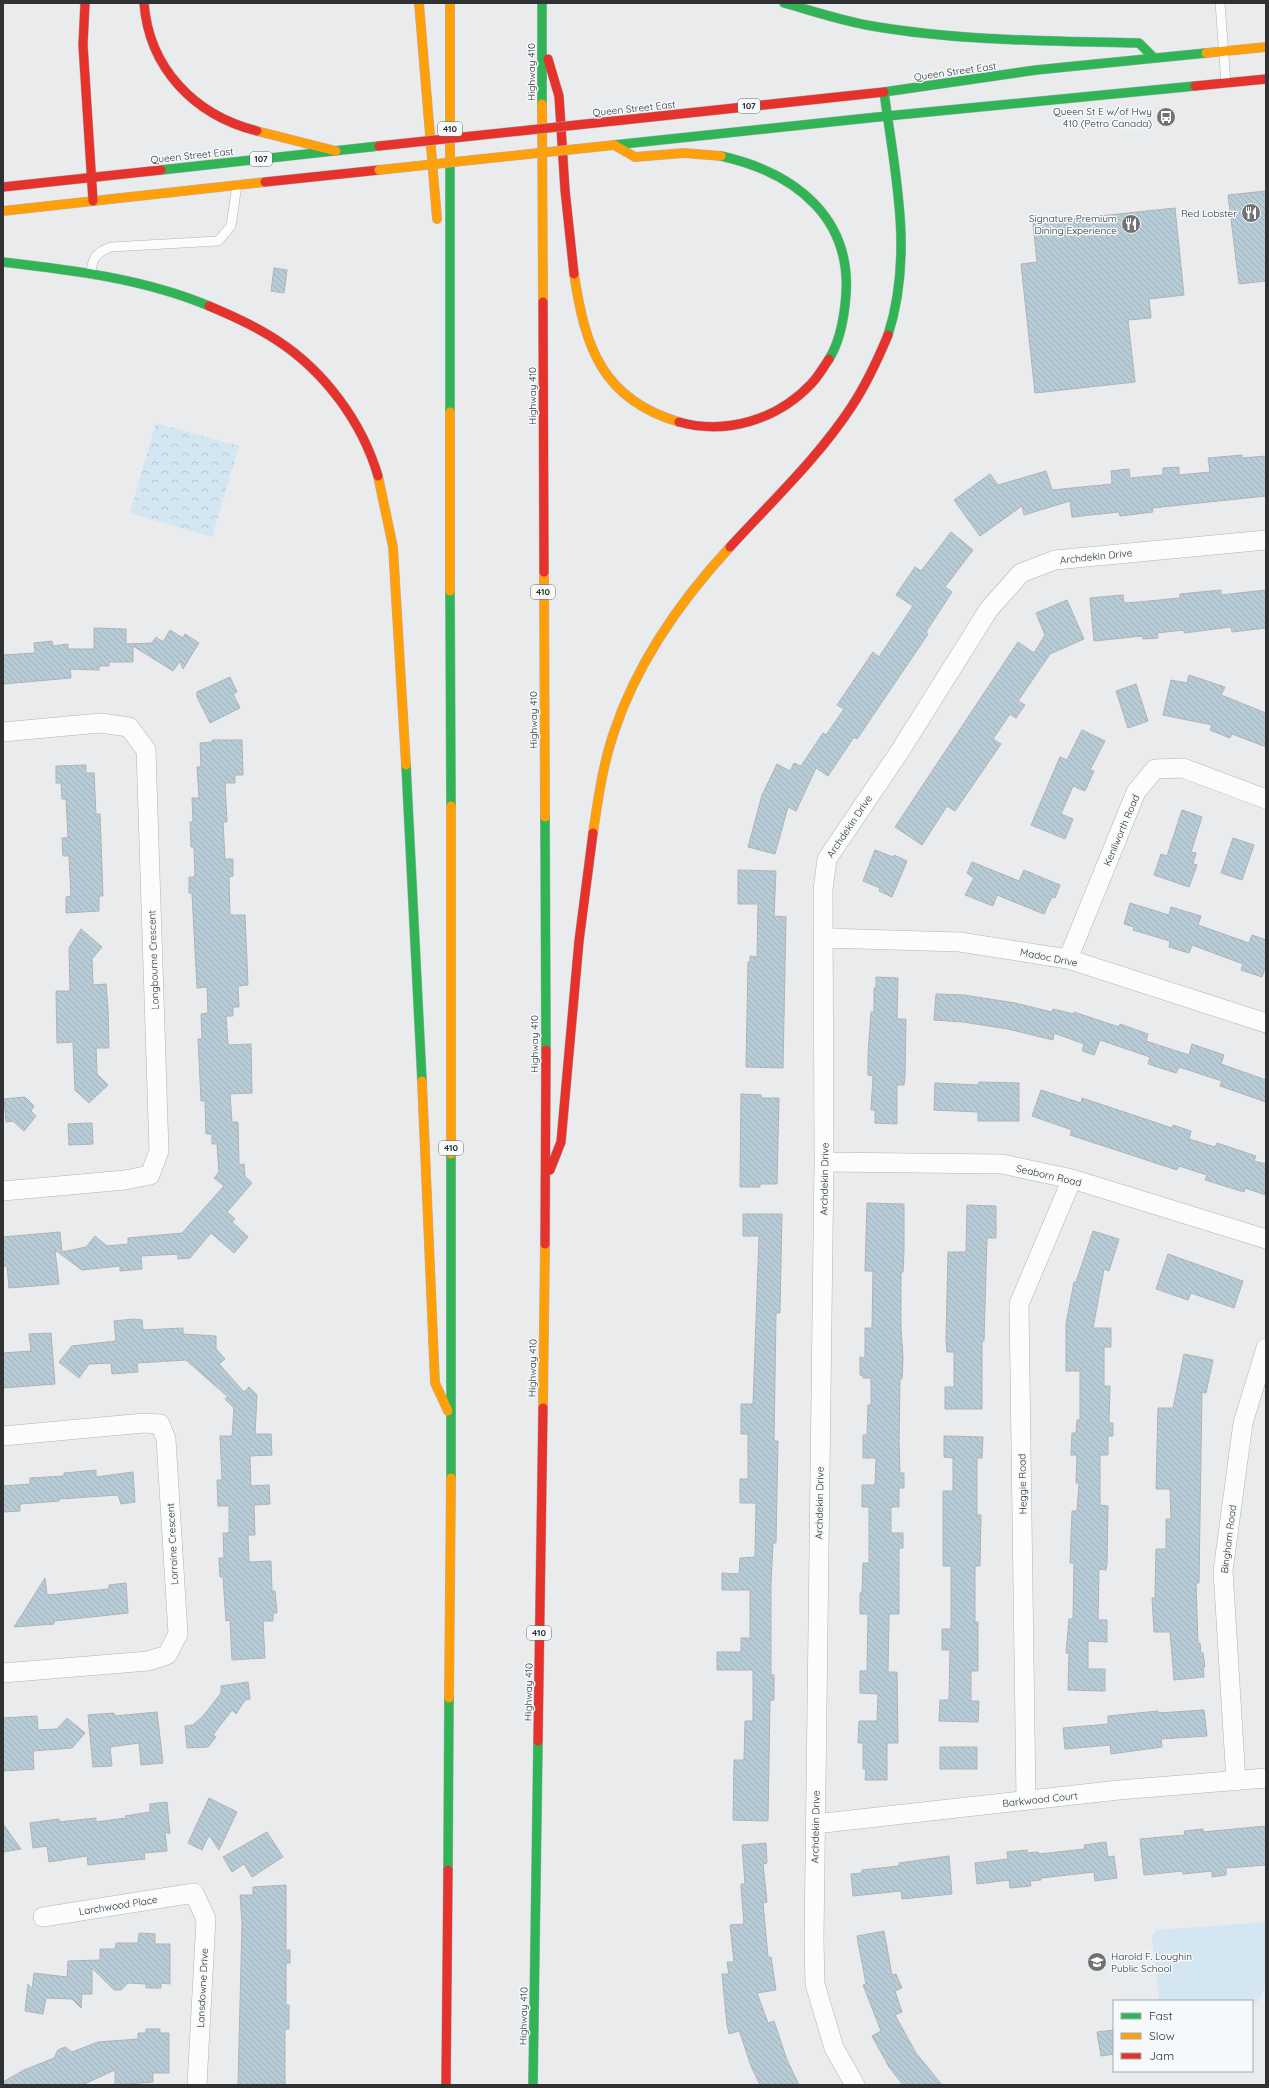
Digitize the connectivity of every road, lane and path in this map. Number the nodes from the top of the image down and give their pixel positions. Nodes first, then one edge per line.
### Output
1 (85, 3) edge
2 (144, 3) edge
3 (419, 3) edge
4 (450, 3) edge
5 (542, 3) edge
6 (784, 3) edge
7 (1220, 3) edge
8 (541, 34) junction
9 (1266, 47) edge
10 (1223, 51) junction
11 (1154, 58) junction
12 (1266, 79) edge
13 (1226, 83) junction
14 (884, 92) junction
15 (887, 116) junction
16 (614, 144) junction
17 (336, 151) junction
18 (91, 177) junction
19 (238, 185) junction
20 (3, 186) edge
21 (93, 201) junction
22 (3, 211) edge
23 (450, 255) junction
24 (3, 262) edge
25 (91, 274) junction
26 (1266, 540) edge
27 (3, 732) edge
28 (1266, 799) edge
29 (824, 938) junction
30 (1068, 958) junction
31 (1266, 1023) edge
32 (824, 1162) junction
33 (1072, 1179) junction
34 (546, 1181) junction
35 (3, 1191) edge
36 (1266, 1239) edge
37 (1266, 1348) edge
38 (451, 1418) junction
39 (3, 1436) edge
40 (3, 1673) edge
41 (1266, 1778) edge
42 (1236, 1781) junction
43 (1026, 1800) junction
44 (815, 1824) junction
45 (194, 1893) joint
46 (43, 1917) dead end
47 (197, 2085) edge
48 (446, 2085) edge
49 (533, 2085) edge
50 (855, 2085) edge

1 - 18 main road
2 - 17 main road
3 - 23 main road
4 - 23 main road, 410
5 - 8 main road, Highway 410 / 410
6 - 11 main road
7 - 10 lane
8 - 16 main road
8 - 34 main road, Highway 410 / 410
9 - 10 main road, Queen Street East
10 - 11 main road, Queen Street East
10 - 13 lane
11 - 14 main road, Queen Street East
12 - 13 main road
13 - 15 main road
14 - 15 main road
14 - 17 main road, Queen Street East / 107, bridge
15 - 16 main road
15 - 34 main road
16 - 19 main road, bridge
17 - 18 main road, Queen Street East / 107
18 - 20 main road, Queen Street East / 107
18 - 21 main road
19 - 21 main road
19 - 25 lane
21 - 22 main road
23 - 38 main road, 410
24 - 25 main road
25 - 38 main road
26 - 29 street, Archdekin Drive
27 - 35 street, Longbourne Crescent
28 - 30 street, Kenilworth Road
29 - 30 street, Madoc Drive
29 - 32 street, Archdekin Drive
30 - 31 street, Madoc Drive
32 - 33 street, Seaborn Road
32 - 44 street, Archdekin Drive
33 - 36 street, Seaborn Road
33 - 43 street, Heggie Road
34 - 49 main road, Highway 410 / 410
37 - 42 street, Bingham Road
38 - 48 main road, 410
39 - 40 street, Lorraine Crescent
41 - 42 street, Barkwood Court
42 - 43 street, Barkwood Court
43 - 44 street, Barkwood Court
44 - 50 street, Archdekin Drive
45 - 46 street, Larchwood Place
45 - 47 street, Lansdowne Drive

